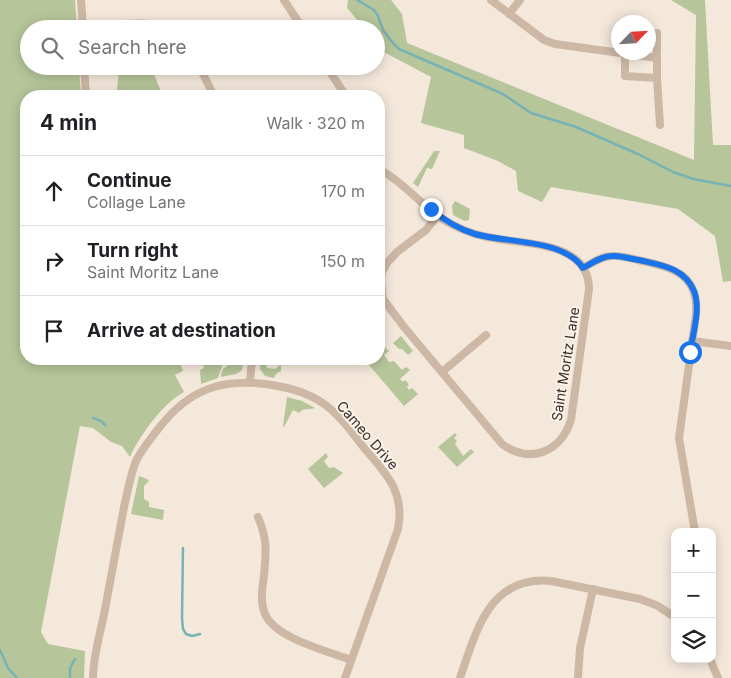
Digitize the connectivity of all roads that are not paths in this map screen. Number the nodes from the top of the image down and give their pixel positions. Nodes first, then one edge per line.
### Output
1 (81, 0) edge
2 (284, 0) edge
3 (491, 0) edge
4 (520, 0) edge
5 (509, 14) junction
6 (82, 20) edge
7 (297, 20) edge
8 (657, 33) dead end
9 (611, 52) edge
10 (657, 58) joint
11 (625, 60) edge
12 (85, 75) edge
13 (204, 75) edge
14 (332, 75) edge
15 (656, 78) junction
16 (86, 90) edge
17 (211, 90) edge
18 (342, 90) edge
19 (660, 125) dead end
20 (385, 172) edge
21 (438, 215) junction
22 (385, 267) edge
23 (583, 268) junction
24 (385, 301) edge
25 (486, 335) dead end
26 (692, 341) junction
27 (731, 346) edge
28 (251, 365) edge
29 (442, 372) junction
30 (250, 382) junction
31 (258, 517) dead end
32 (694, 528) edge
33 (593, 589) junction
34 (671, 615) edge
35 (351, 660) junction
36 (712, 663) edge
37 (93, 678) edge
38 (345, 678) edge
39 (460, 678) edge
40 (578, 678) edge
41 (718, 678) edge

1 - 6 street
2 - 7 street
3 - 5 street
4 - 5 street
5 - 9 street
8 - 10 street
10 - 15 street
11 - 15 street
12 - 16 street
13 - 17 street
14 - 18 street
15 - 19 street
20 - 21 street
21 - 22 street, Saint Moritz Lane
21 - 23 street
23 - 26 street
23 - 29 street, Saint Moritz Lane
24 - 29 street, Saint Moritz Lane
25 - 29 street
26 - 27 street
26 - 32 street
28 - 30 street
30 - 35 street, Cameo Drive
30 - 37 street, Cameo Drive
31 - 35 street
33 - 34 street
33 - 39 street
33 - 40 street
35 - 38 street, Cameo Drive
36 - 41 street

